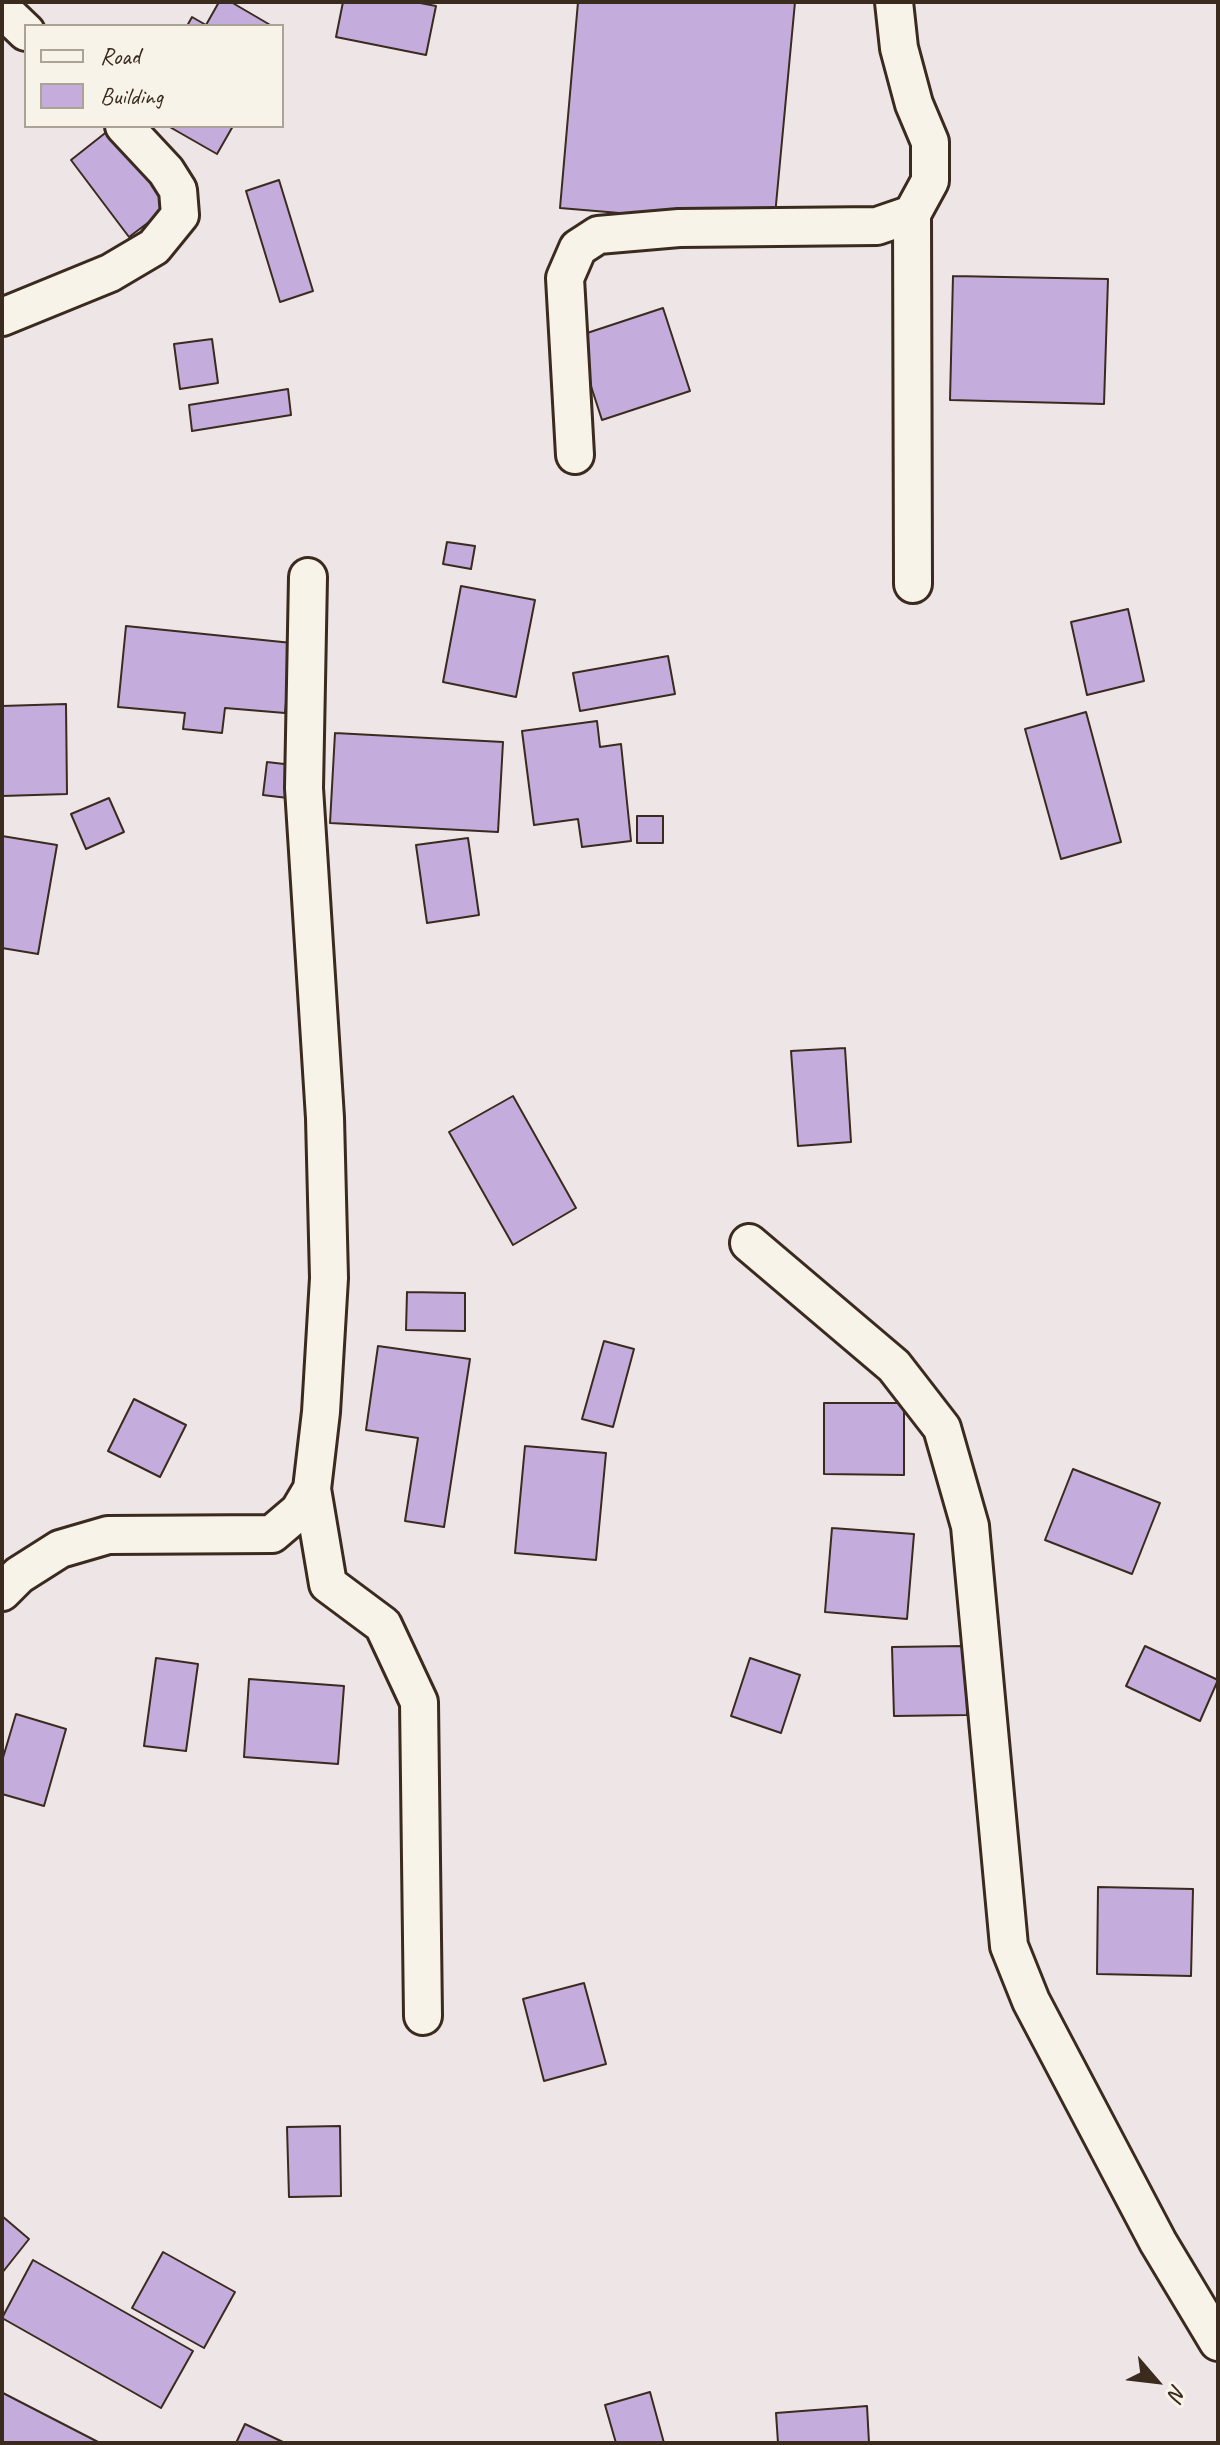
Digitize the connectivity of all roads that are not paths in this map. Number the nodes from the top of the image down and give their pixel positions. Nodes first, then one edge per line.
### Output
1 (894, 2) edge
2 (2, 9) edge
3 (24, 30) edge
4 (126, 128) edge
5 (912, 214) junction
6 (2, 317) edge
7 (575, 455) dead end
8 (308, 577) dead end
9 (913, 584) dead end
10 (749, 1243) dead end
11 (312, 1489) junction
12 (2, 1592) edge
13 (423, 2016) dead end
14 (1218, 2342) edge

1 - 5 street
2 - 3 street
4 - 6 street
5 - 7 street
5 - 9 street
8 - 11 street
10 - 14 street
11 - 12 street
11 - 13 street

